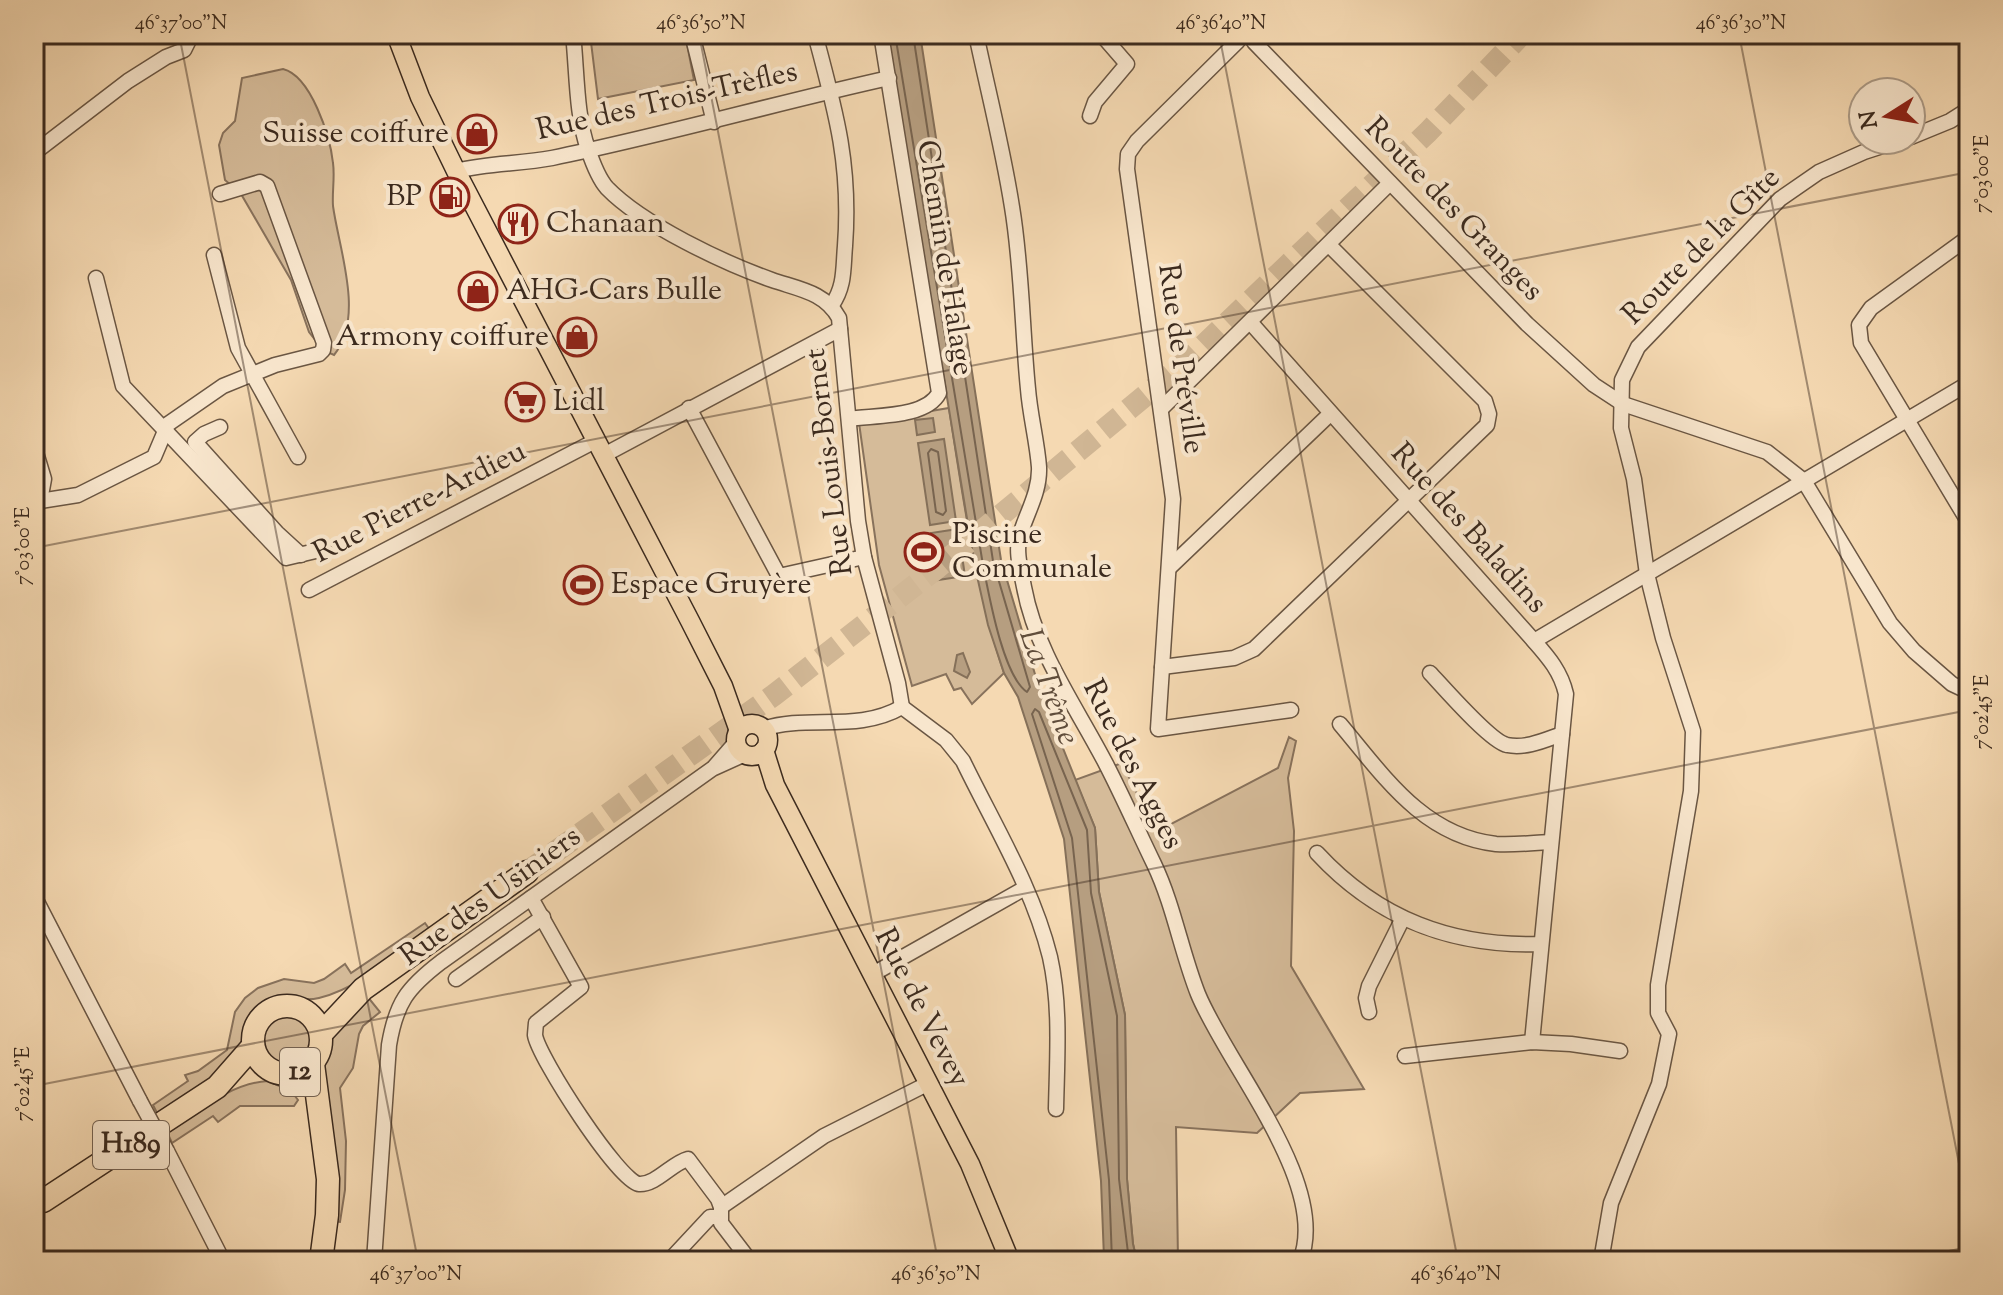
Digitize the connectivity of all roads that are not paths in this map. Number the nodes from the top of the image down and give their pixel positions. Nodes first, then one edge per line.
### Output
1 (192, 34) edge
2 (383, 34) edge
3 (396, 34) edge
4 (573, 34) edge
5 (692, 34) edge
6 (815, 34) edge
7 (881, 34) edge
8 (976, 34) edge
9 (1101, 34) edge
10 (1236, 38) edge
11 (1256, 38) edge
12 (889, 78) junction
13 (830, 91) junction
14 (420, 97) junction
15 (1969, 109) edge
16 (1090, 116) dead end
17 (714, 122) junction
18 (1927, 130) edge
19 (588, 149) junction
20 (34, 153) edge
21 (1860, 156) edge
22 (456, 171) junction
23 (1390, 183) junction
24 (220, 194) dead end
25 (1969, 237) edge
26 (1329, 245) junction
27 (214, 255) dead end
28 (96, 278) dead end
29 (832, 305) junction
30 (1251, 323) junction
31 (840, 329) junction
32 (252, 375) junction
33 (1969, 383) edge
34 (1623, 404) junction
35 (689, 408) junction
36 (1161, 409) junction
37 (1330, 414) junction
38 (849, 419) junction
39 (1906, 421) junction
40 (220, 427) dead end
41 (164, 431) junction
42 (34, 446) edge
43 (601, 448) junction
44 (196, 453) junction
45 (298, 457) dead end
46 (1804, 481) junction
47 (1962, 498) edge
48 (1409, 502) junction
49 (37, 504) edge
50 (1969, 523) edge
51 (324, 549) dead end
52 (864, 557) junction
53 (1169, 568) junction
54 (1647, 574) junction
55 (309, 590) dead end
56 (1534, 641) junction
57 (1162, 667) junction
58 (1430, 673) dead end
59 (1969, 692) edge
60 (902, 707) junction
61 (1291, 710) dead end
62 (1340, 724) dead end
63 (1562, 734) junction
64 (750, 741) junction
65 (1551, 842) junction
66 (1317, 853) dead end
67 (527, 872) tunnel mouth
68 (1025, 888) junction
69 (34, 896) edge
70 (531, 898) junction
71 (543, 917) junction
72 (1403, 918) junction
73 (1541, 944) junction
74 (873, 974) junction
75 (456, 979) dead end
76 (363, 989) junction
77 (307, 1012) junction
78 (1369, 1012) dead end
79 (321, 1034) junction
80 (1532, 1042) junction
81 (253, 1046) junction
82 (1620, 1051) dead end
83 (1405, 1056) dead end
84 (313, 1064) junction
85 (277, 1072) junction
86 (929, 1083) junction
87 (217, 1087) junction
88 (1056, 1109) dead end
89 (43, 1201) dead end
90 (720, 1212) junction
91 (223, 1261) edge
92 (311, 1261) edge
93 (321, 1261) edge
94 (374, 1261) edge
95 (669, 1261) edge
96 (750, 1261) edge
97 (1010, 1261) edge
98 (1300, 1261) edge
99 (1601, 1261) edge

1 - 20 street
2 - 14 main road, Rue de Vevey
3 - 14 main road, Rue de Vevey
4 - 19 street
5 - 17 street
6 - 13 street
7 - 12 street, Chemin de Halage
8 - 98 street, Rue des Agges
9 - 16 street
10 - 11 street
10 - 36 street, Rue de Préville
11 - 23 street, Route des Granges
12 - 13 street, Rue des Trois-Trèfles
12 - 38 street, Chemin de Halage
13 - 17 street, Rue des Trois-Trèfles
13 - 29 street
14 - 22 main road, Rue de Vevey
15 - 18 street
17 - 19 street, Rue des Trois-Trèfles
19 - 22 street, Rue des Trois-Trèfles
19 - 29 street
21 - 34 street, Route de la Gîte
22 - 43 main road, Rue de Vevey
23 - 26 street
23 - 34 street, Route des Granges
24 - 32 street
25 - 39 street
26 - 30 street
26 - 48 street
27 - 32 street
28 - 41 street
29 - 31 street, Rue Louis-Bornet
30 - 36 street
30 - 37 street, Rue des Baladins
31 - 35 street, Rue Pierre-Ardieu
31 - 38 street, Rue Louis-Bornet
32 - 41 street
32 - 45 street
33 - 39 street, Rue des Baladins
34 - 46 street, Route des Granges
34 - 54 street, Route de la Gîte
35 - 43 street, Rue Pierre-Ardieu
35 - 52 street
36 - 53 street, Rue de Préville
37 - 48 street, Rue des Baladins
37 - 53 street
38 - 52 street, Rue Louis-Bornet
39 - 46 street, Rue des Baladins
39 - 47 street
40 - 44 street
41 - 44 street
41 - 49 street
42 - 49 street
43 - 55 street, Rue Pierre-Ardieu
43 - 64 main road, Rue de Vevey
44 - 51 street
46 - 54 street, Rue des Baladins
46 - 59 street
47 - 50 street
48 - 56 street, Rue des Baladins
48 - 57 street
52 - 60 street, Rue Louis-Bornet
53 - 57 street, Rue de Préville
54 - 56 street, Rue des Baladins
54 - 99 street, Route de la Gîte
56 - 63 street
57 - 61 street, Rue de Préville
58 - 63 street
60 - 64 street
60 - 68 street
62 - 65 street
63 - 65 street
64 - 70 street, Rue des Usiniers
64 - 74 main road, Rue de Vevey
65 - 73 street
66 - 72 street
67 - 76 highway
68 - 74 street
68 - 88 street
69 - 91 street, bridge
70 - 71 street
70 - 94 street, Rue des Usiniers
71 - 75 street
71 - 90 street
72 - 73 street
72 - 78 street
73 - 80 street
74 - 86 main road, Rue de Vevey
76 - 77 highway
76 - 79 highway
77 - 79 highway, 12
77 - 81 highway, 12
79 - 84 highway, 12
80 - 82 street
80 - 83 street
81 - 85 highway, 12
81 - 87 highway, H189
84 - 85 highway, 12
84 - 93 highway, 12
85 - 87 highway, H189
85 - 92 highway, 12
86 - 90 street
86 - 97 main road, Rue de Vevey
87 - 89 highway, H189
90 - 95 street
90 - 96 street

